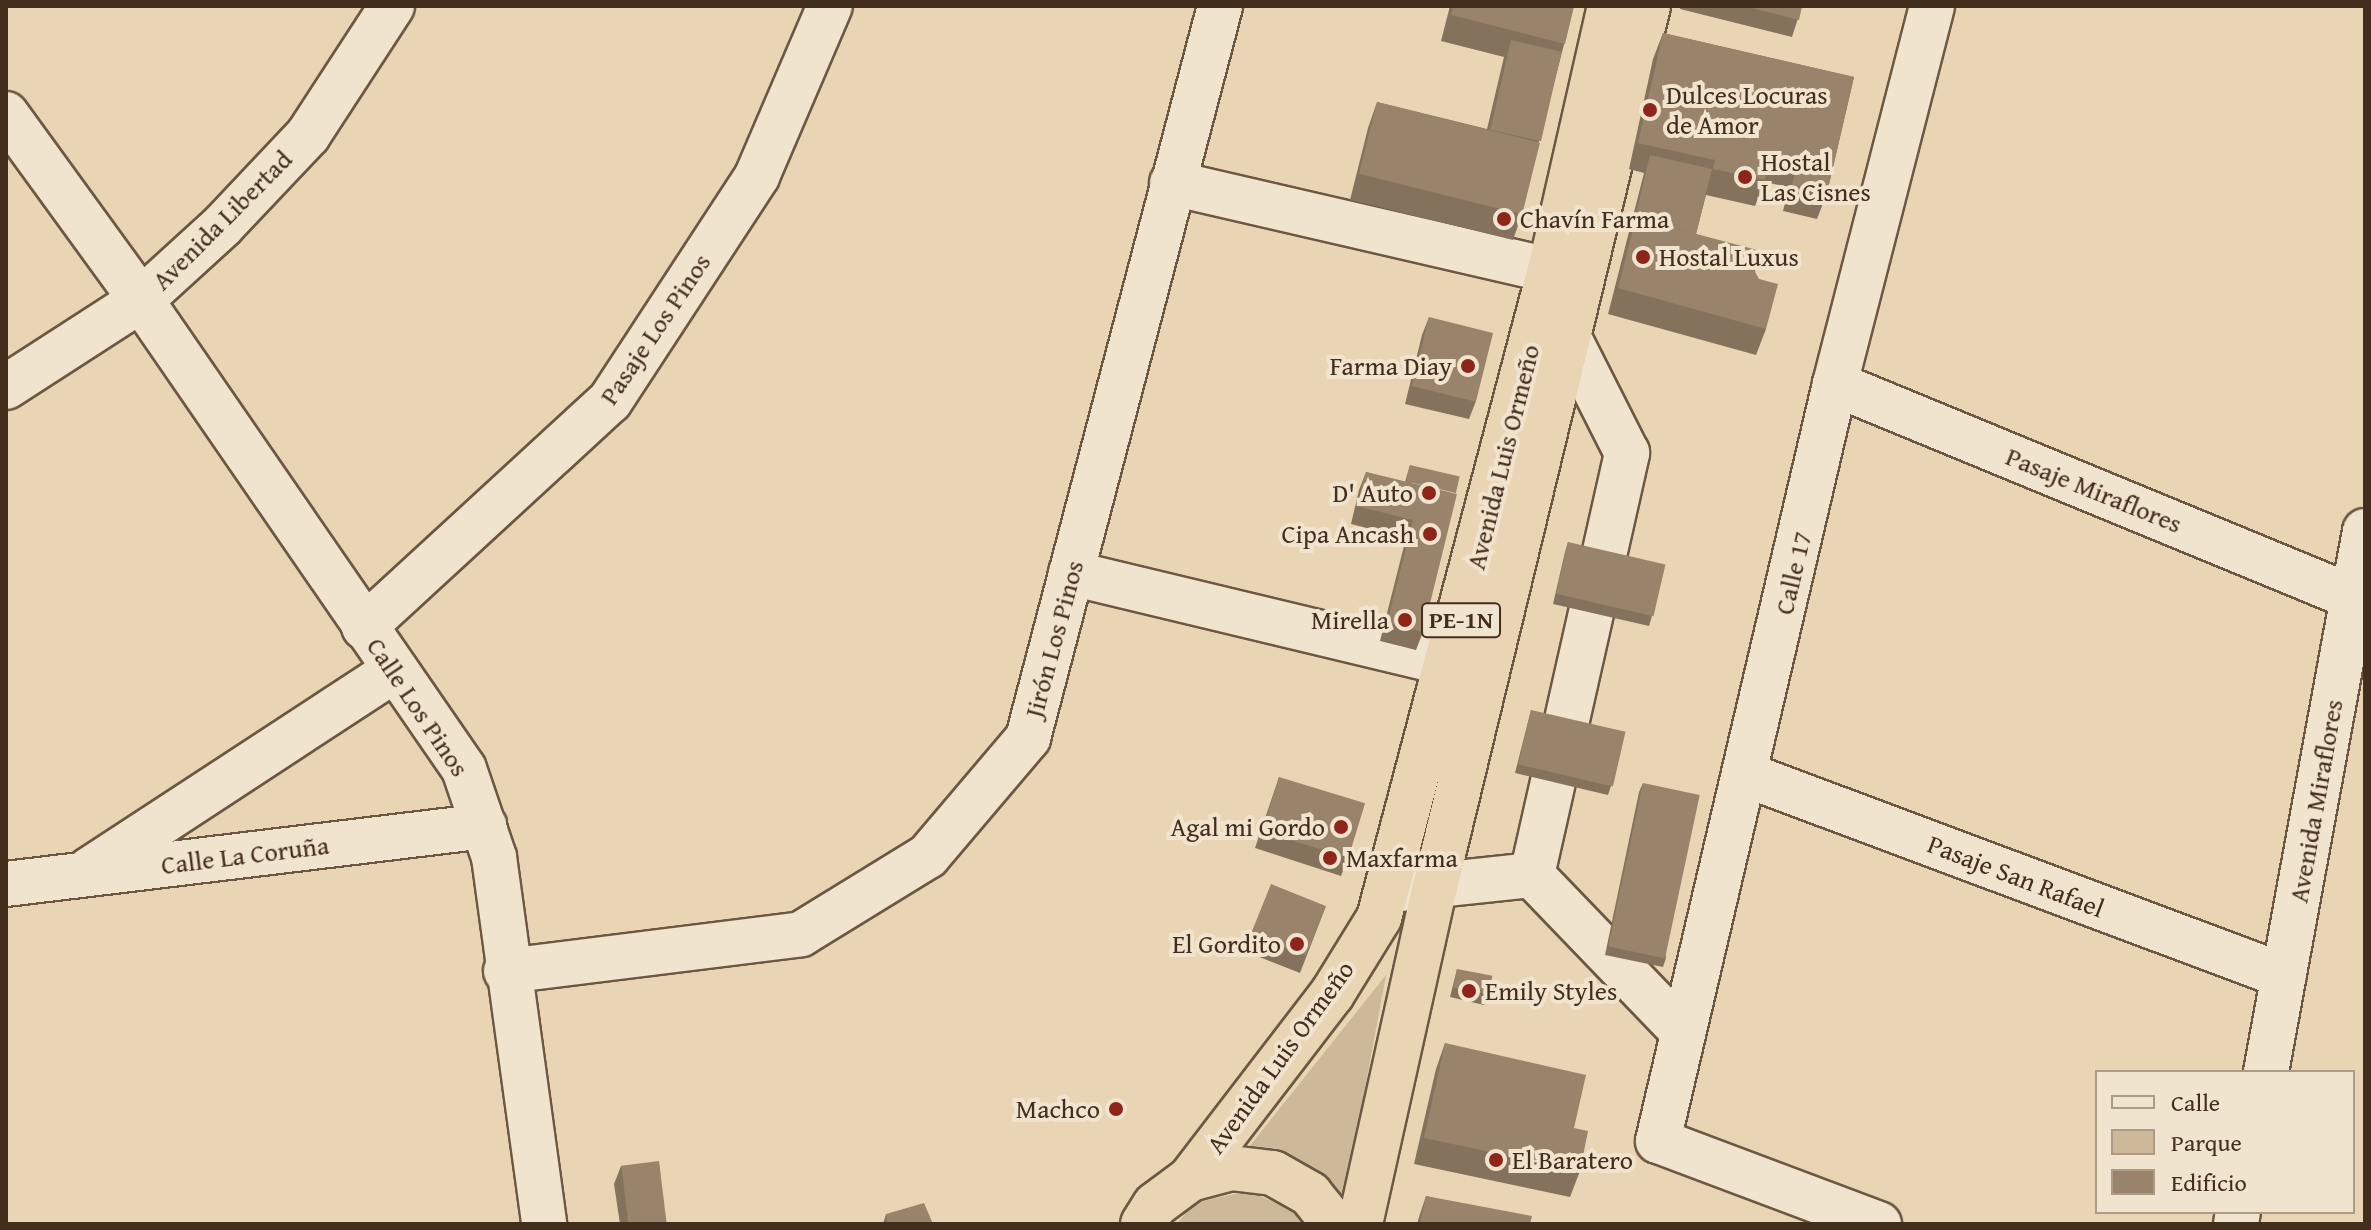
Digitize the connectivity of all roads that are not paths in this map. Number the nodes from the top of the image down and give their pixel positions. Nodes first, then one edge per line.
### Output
1 (392, 6) edge
2 (830, 6) edge
3 (1220, 6) edge
4 (1610, 6) edge
5 (1648, 6) edge
6 (1932, 6) edge
7 (6, 114) edge
8 (1172, 183) junction
9 (1550, 270) junction
10 (141, 300) junction
11 (1552, 332) junction
12 (1835, 384) junction
13 (6, 387) edge
14 (2365, 531) edge
15 (1071, 573) junction
16 (2352, 597) junction
17 (364, 627) junction
18 (1450, 664) junction
19 (395, 670) junction
20 (1747, 775) junction
21 (484, 826) junction
22 (80, 875) junction
23 (1532, 875) junction
24 (6, 884) edge
25 (1435, 887) junction
26 (1387, 889) junction
27 (506, 971) junction
28 (2284, 976) junction
29 (1683, 1032) junction
30 (2266, 1070) edge
31 (1190, 1179) junction
32 (1138, 1218) edge
33 (544, 1224) edge
34 (1334, 1224) edge
35 (1360, 1224) edge
36 (1879, 1224) edge

1 - 10 street, Avenida Libertad
2 - 17 street, Pasaje Los Pinos
3 - 8 street, Jirón Los Pinos
4 - 9 highway, Avenida Luis Ormeño / PE-1N
5 - 11 highway, Avenida Luis Ormeño / PE-1N
6 - 12 street, Calle 17
7 - 10 street, Calle Los Pinos
8 - 9 street
8 - 15 street, Jirón Los Pinos
9 - 11 highway, Avenida Luis Ormeño / PE-1N
10 - 13 street, Avenida Libertad
10 - 17 street, Calle Los Pinos
11 - 18 highway, Avenida Luis Ormeño / PE-1N
11 - 23 street
11 - 25 highway, Avenida Luis Ormeño / PE-1N
12 - 16 street, Pasaje Miraflores
12 - 20 street, Calle 17
14 - 16 street, Avenida Miraflores
15 - 18 street
15 - 27 street, Jirón Los Pinos
16 - 28 street, Avenida Miraflores
17 - 19 street, Calle Los Pinos
18 - 26 highway, Avenida Luis Ormeño / PE-1N
19 - 21 street, Calle Los Pinos
19 - 22 street
20 - 28 street, Pasaje San Rafael
20 - 29 street, Calle 17
21 - 22 street, Calle La Coruña
21 - 27 street, Calle Los Pinos
22 - 24 street, Calle La Coruña
23 - 25 street
23 - 29 street
25 - 26 street
25 - 35 highway, Avenida Luis Ormeño / PE-1N
26 - 31 highway, Avenida Luis Ormeño / PE-1N
27 - 33 street, Calle Los Pinos
28 - 30 street, Avenida Miraflores
29 - 36 street, Calle 17
31 - 32 highway, PE-1N
31 - 34 highway, PE-1N

